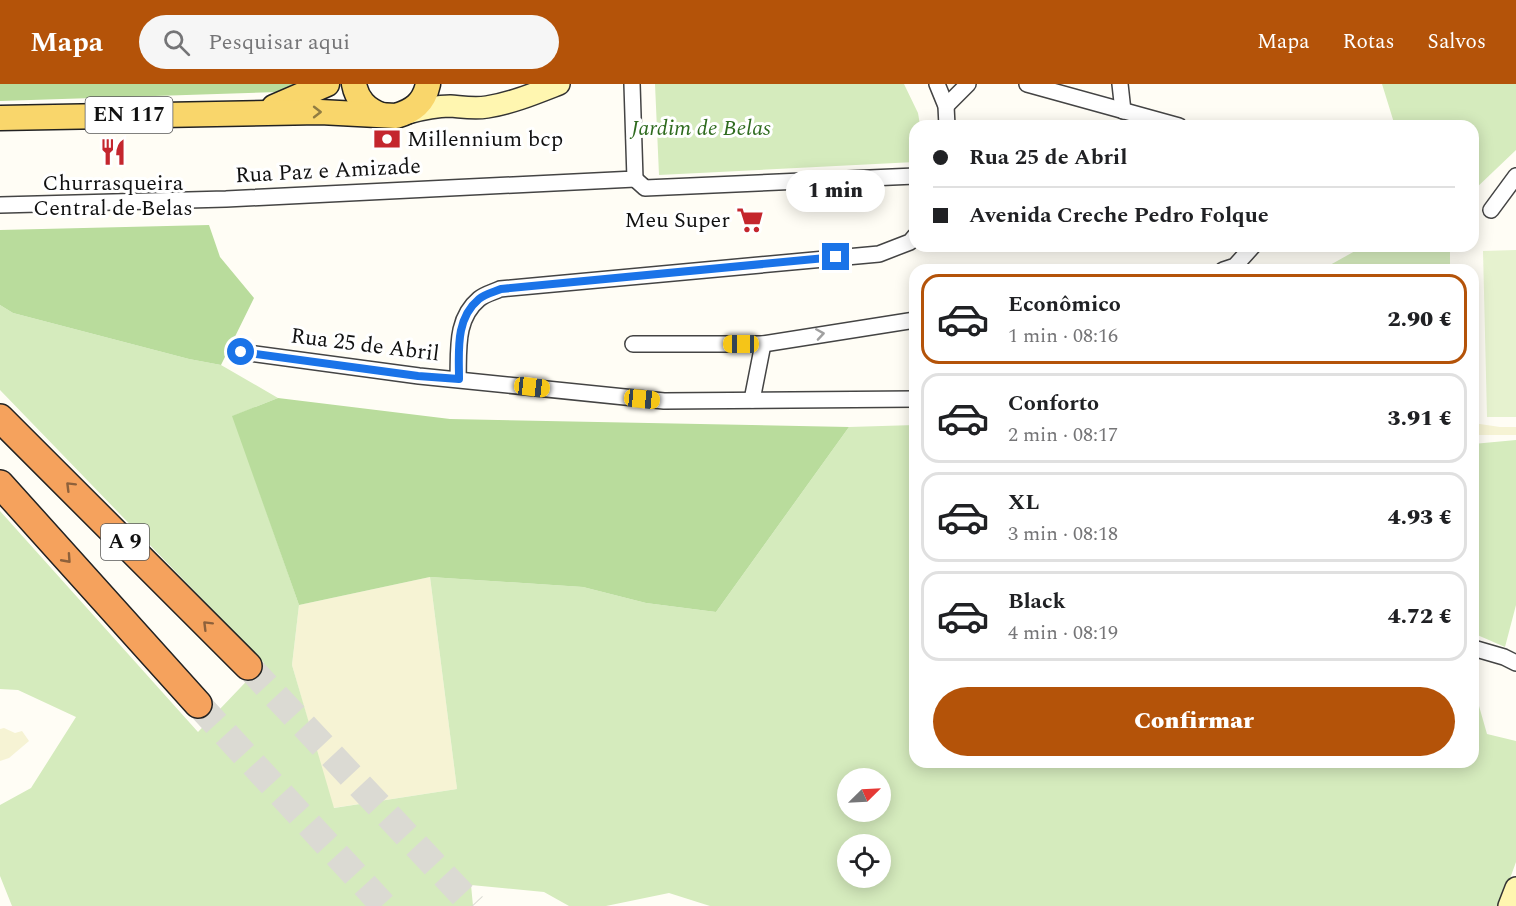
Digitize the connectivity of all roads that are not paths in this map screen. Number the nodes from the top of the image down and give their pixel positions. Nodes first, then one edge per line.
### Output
1 (327, 84) edge
2 (354, 84) edge
3 (428, 84) edge
4 (433, 84) edge
5 (559, 84) edge
6 (632, 84) edge
7 (937, 84) edge
8 (968, 84) edge
9 (1027, 84) edge
10 (1120, 84) edge
11 (452, 106) junction
12 (946, 106) junction
13 (1123, 111) junction
14 (258, 113) junction
15 (408, 113) junction
16 (383, 116) junction
17 (0, 118) edge
18 (947, 120) edge
19 (1157, 120) edge
20 (909, 176) edge
21 (1516, 176) edge
22 (635, 179) junction
23 (0, 205) edge
24 (1491, 210) dead end
25 (909, 242) edge
26 (1248, 252) edge
27 (1237, 264) edge
28 (909, 321) edge
29 (633, 344) dead end
30 (763, 344) junction
31 (241, 352) dead end
32 (459, 379) junction
33 (909, 399) edge
34 (752, 400) junction
35 (0, 418) edge
36 (0, 484) edge
37 (1479, 650) edge
38 (1516, 663) edge
39 (248, 666) tunnel mouth
40 (198, 704) tunnel mouth
41 (1516, 888) edge
42 (1509, 906) edge

1 - 14 main road
2 - 16 main road
3 - 15 main road
4 - 11 main road
5 - 11 main road
6 - 22 street
7 - 12 street
8 - 12 street
9 - 13 street
10 - 13 street
11 - 15 main road
12 - 18 street
13 - 19 street
14 -> 16 main road
14 - 17 main road, EN 117
15 - 16 main road
20 - 22 street
21 - 24 street
22 - 23 street, Rua Paz e Amizade
25 - 32 street
26 - 27 street
30 -> 28 street
29 - 30 street
30 - 34 street
31 - 32 street, Rua 25 de Abril
32 - 34 street, Rua 25 de Abril
33 - 34 street, Rua 25 de Abril
39 -> 35 highway, A 9
36 -> 40 highway, A 9
37 - 38 street
41 - 42 main road

